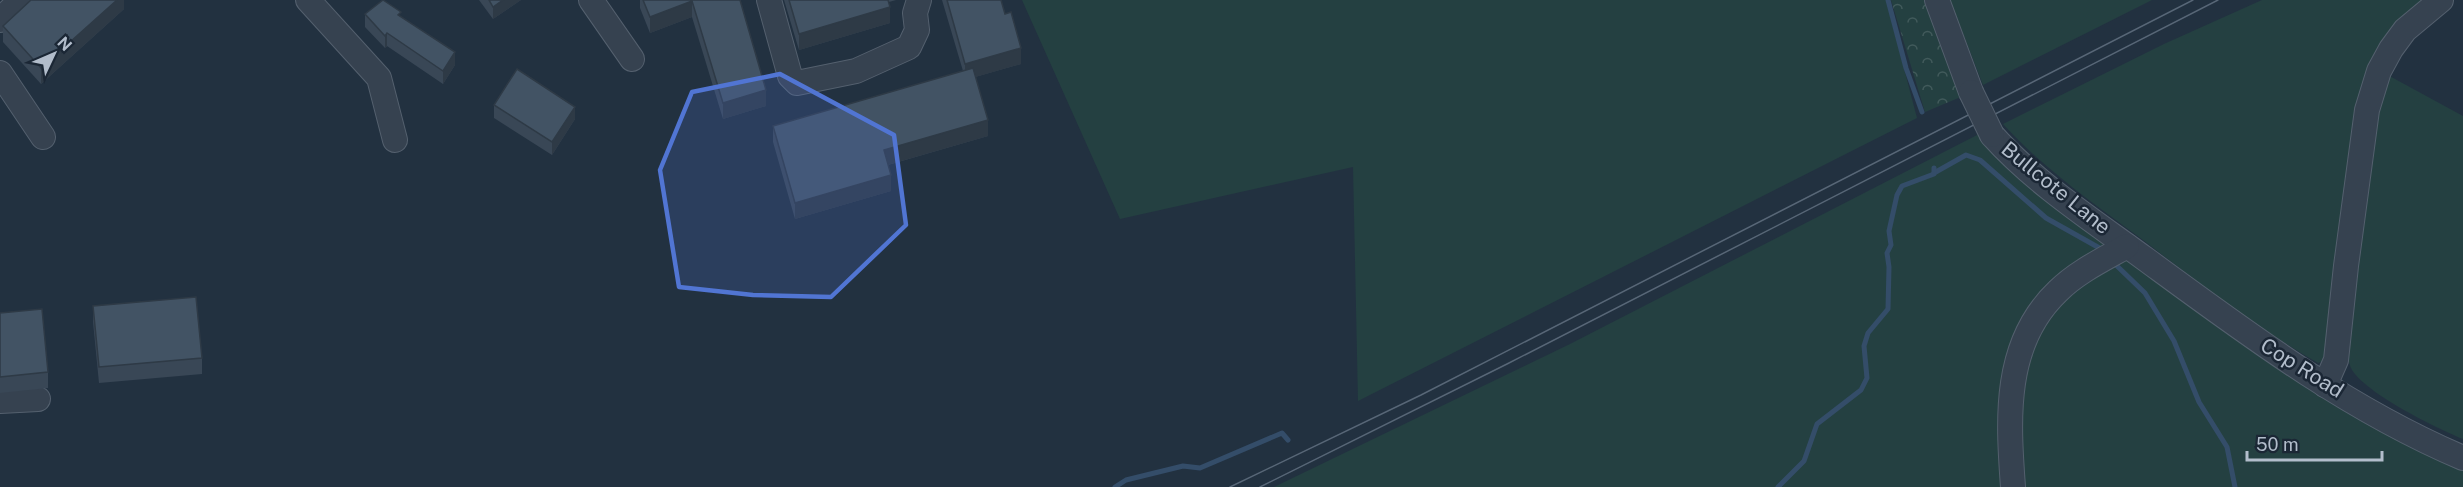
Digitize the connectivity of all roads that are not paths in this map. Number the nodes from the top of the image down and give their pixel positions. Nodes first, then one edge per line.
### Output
1 (21, 0) edge
2 (308, 0) edge
3 (591, 0) edge
4 (769, 0) edge
5 (919, 0) edge
6 (1937, 0) edge
7 (2441, 0) edge
8 (0, 20) edge
9 (632, 59) dead end
10 (0, 73) edge
11 (43, 137) dead end
12 (395, 140) dead end
13 (2127, 246) junction
14 (2150, 263) joint
15 (2325, 385) junction
16 (38, 399) dead end
17 (0, 401) edge
18 (2463, 458) edge
19 (2013, 487) edge

1 - 8 street
2 - 12 street
3 - 9 street
4 - 5 street
6 - 13 street, Bullcote Lane, bridge
7 - 15 street
10 - 11 street
13 - 14 street, Bullcote Lane
13 - 19 street
14 - 15 street, Cop Road
15 - 18 street, Cop Road
16 - 17 street

